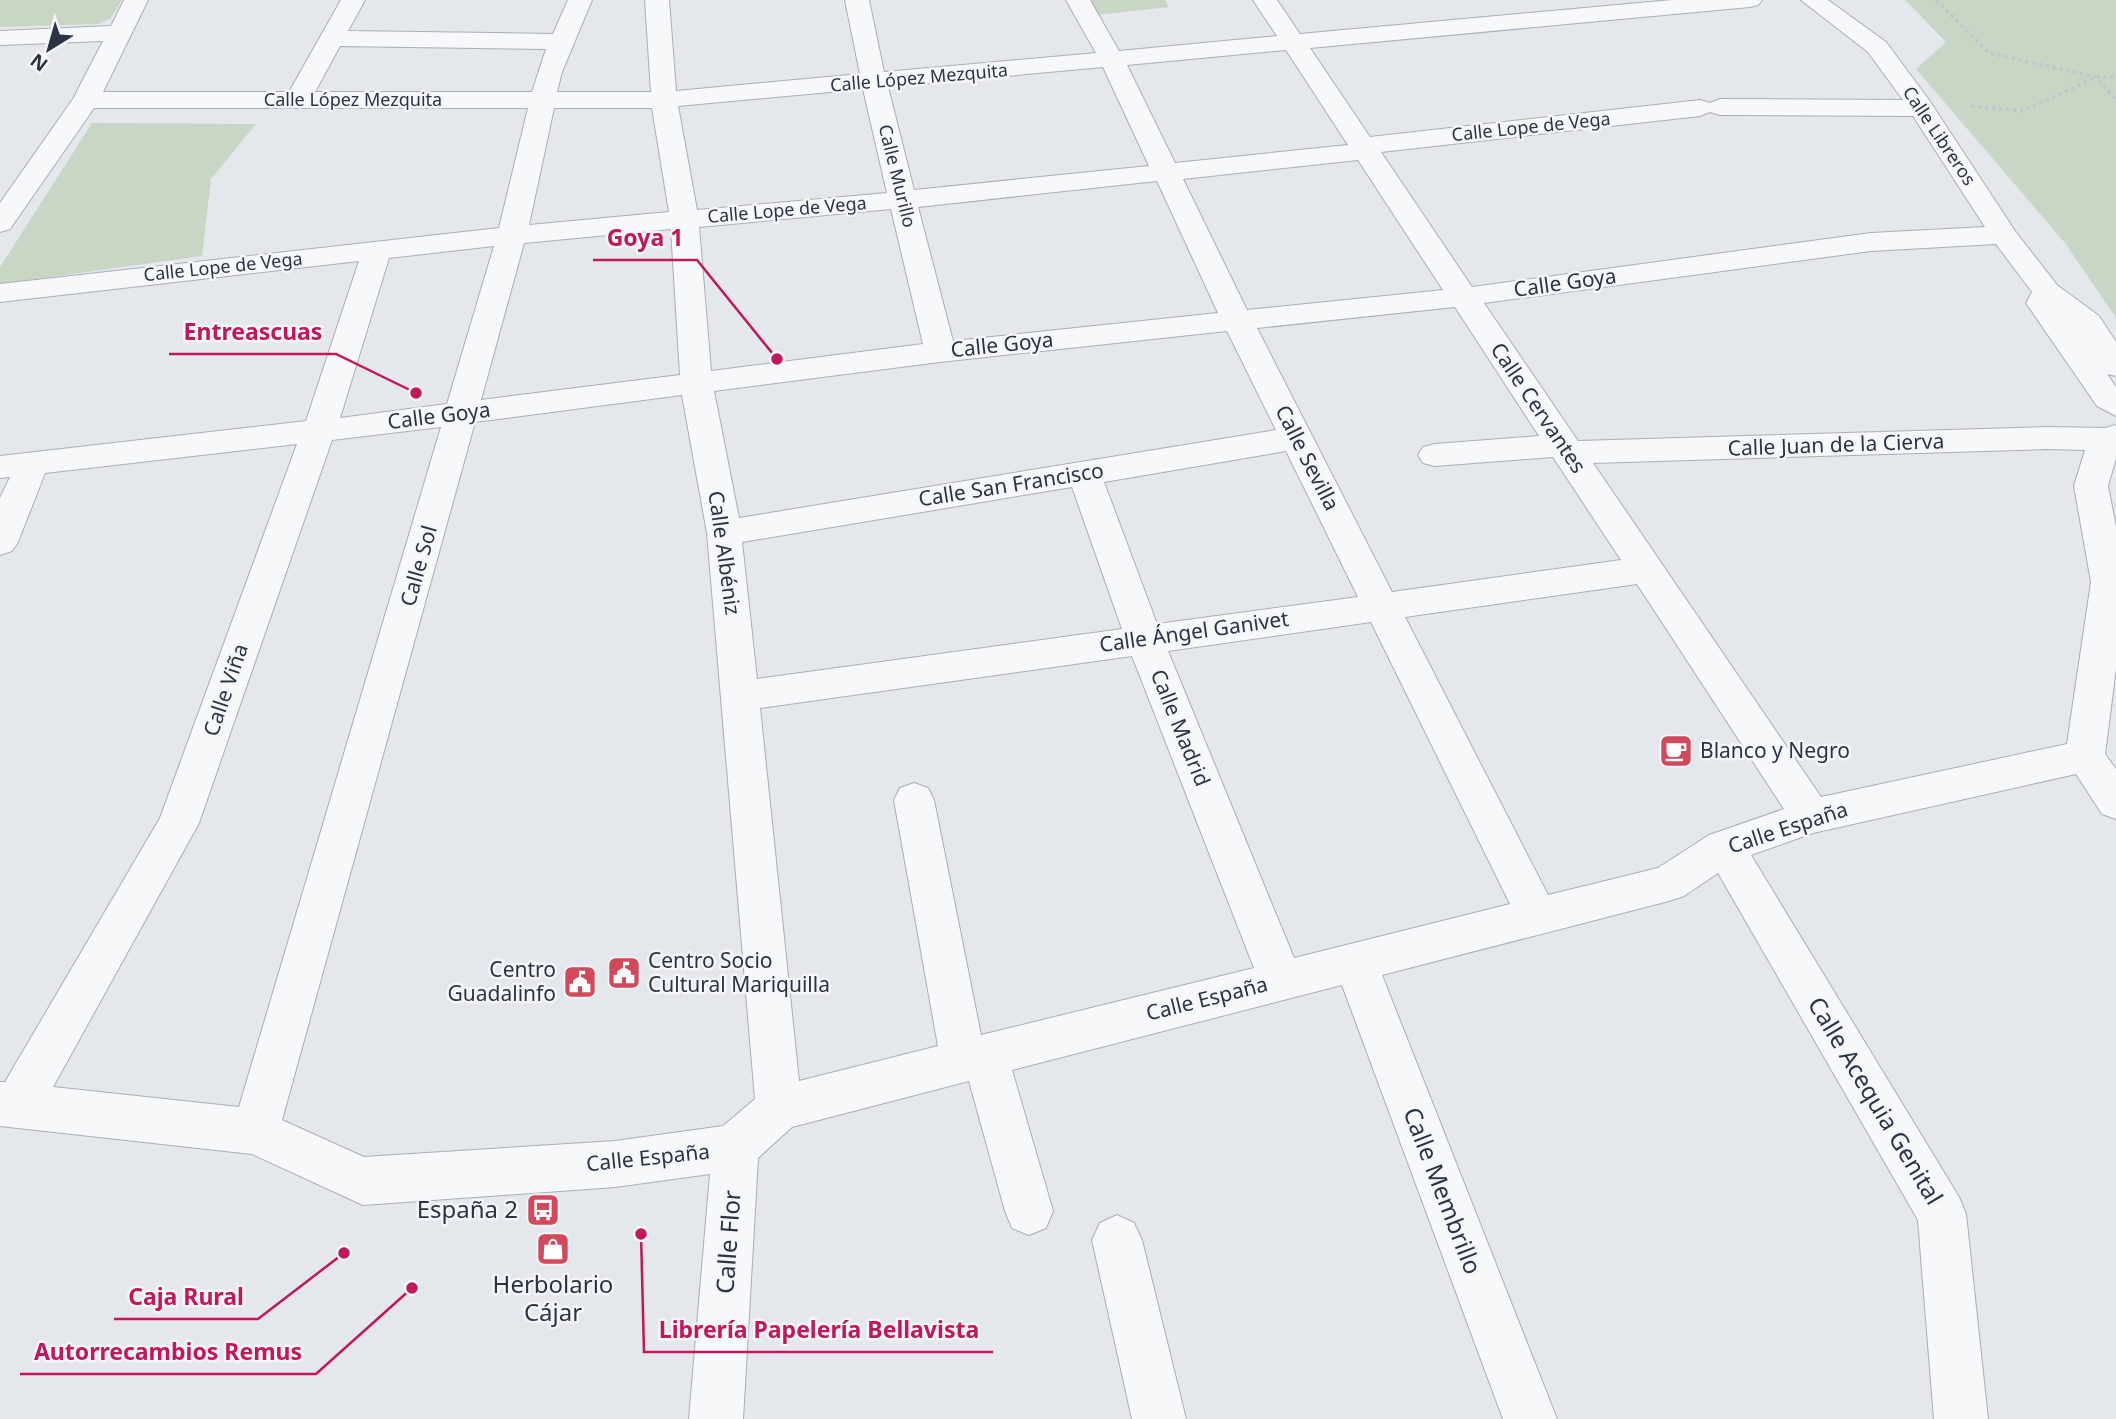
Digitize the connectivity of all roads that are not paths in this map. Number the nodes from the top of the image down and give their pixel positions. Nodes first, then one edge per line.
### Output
1 (136, 0) edge
2 (353, 0) edge
3 (580, 0) edge
4 (657, 0) edge
5 (857, 0) edge
6 (1078, 0) edge
7 (1265, 0) edge
8 (1750, 0) edge
9 (1813, 0) edge
10 (118, 33) junction
11 (0, 38) edge
12 (332, 38) junction
13 (562, 42) junction
14 (1293, 43) junction
15 (1114, 61) junction
16 (874, 83) junction
17 (298, 99) junction
18 (86, 100) junction
19 (664, 100) junction
20 (542, 101) junction
21 (1919, 104) junction
22 (1364, 148) junction
23 (0, 172) edge
24 (34, 172) junction
25 (1169, 173) junction
26 (902, 200) junction
27 (684, 218) junction
28 (0, 223) edge
29 (512, 235) junction
30 (2004, 235) junction
31 (377, 250) junction
32 (2046, 291) junction
33 (0, 293) edge
34 (1464, 297) junction
35 (1237, 320) junction
36 (2088, 323) junction
37 (2116, 338) edge
38 (940, 352) junction
39 (2116, 366) edge
40 (696, 383) junction
41 (462, 413) junction
42 (2112, 427) edge
43 (318, 430) junction
44 (1297, 438) junction
45 (1565, 449) junction
46 (1435, 455) dead end
47 (34, 463) junction
48 (0, 467) edge
49 (1084, 473) junction
50 (724, 533) junction
51 (0, 542) edge
52 (1646, 570) junction
53 (1381, 606) junction
54 (1144, 638) junction
55 (742, 696) junction
56 (2085, 756) junction
57 (914, 800) dead end
58 (2116, 802) edge
59 (1811, 816) junction
60 (1724, 846) junction
61 (1537, 916) junction
62 (1355, 962) junction
63 (1281, 981) junction
64 (974, 1058) junction
65 (9, 1104) edge
66 (779, 1108) junction
67 (255, 1132) junction
68 (734, 1148) junction
69 (1029, 1211) dead end
70 (1118, 1240) dead end
71 (716, 1419) edge
72 (1160, 1419) edge
73 (1530, 1419) edge
74 (1961, 1419) edge

1 - 10 street
2 - 12 street
3 - 13 street, Calle Sol
4 - 19 street, Calle Albéniz
5 - 16 street, Calle Murillo
6 - 15 street, Calle Sevilla
7 - 14 street, Calle Cervantes
8 - 14 street, Calle López Mezquita
9 - 21 street, Calle Libreros
10 - 11 street
10 - 18 street
12 - 13 street
12 - 17 street
13 - 20 street, Calle Sol
14 - 15 street, Calle López Mezquita
14 - 22 street, Calle Cervantes
15 - 16 street, Calle López Mezquita
15 - 25 street, Calle Sevilla
16 - 19 street, Calle López Mezquita
16 - 26 street, Calle Murillo
17 - 18 street, Calle López Mezquita
17 - 20 street, Calle López Mezquita
18 - 24 street
19 - 20 street, Calle López Mezquita
19 - 27 street, Calle Albéniz
20 - 29 street, Calle Sol
21 - 22 street, Calle Lope de Vega
21 - 30 street, Calle Libreros
22 - 25 street, Calle Lope de Vega
22 - 34 street, Calle Cervantes
23 - 24 street
24 - 28 street
25 - 26 street, Calle Lope de Vega
25 - 35 street, Calle Sevilla
26 - 27 street, Calle Lope de Vega
26 - 38 street, Calle Murillo
27 - 29 street, Calle Lope de Vega
27 - 40 street, Calle Albéniz
29 - 31 street, Calle Lope de Vega
29 - 41 street, Calle Sol
30 - 32 street, Calle Libreros
30 - 34 street, Calle Goya
31 - 33 street, Calle Lope de Vega
31 - 43 street, Calle Viña
32 - 36 street, Calle Libreros
32 - 42 street, Calle Libreros
34 - 35 street, Calle Goya
34 - 45 street, Calle Cervantes
35 - 38 street, Calle Goya
35 - 44 street, Calle Sevilla
36 - 37 street
36 - 39 street, Calle Libreros
38 - 40 street, Calle Goya
40 - 41 street, Calle Goya
40 - 50 street, Calle Albéniz
41 - 43 street, Calle Goya
41 - 67 street, Calle Sol
42 - 45 street, Calle Juan de la Cierva
42 - 56 street
43 - 47 street, Calle Goya
43 - 65 street, Calle Viña
44 - 49 street, Calle San Francisco
44 - 53 street, Calle Sevilla
45 - 46 street, Calle Juan de la Cierva
45 - 52 street, Calle Cervantes
47 - 48 street, Calle Goya
47 - 51 street
49 - 50 street, Calle San Francisco
49 - 54 street, Calle Madrid
50 - 55 street, Calle Albéniz
52 - 53 street, Calle Ángel Ganivet
52 - 59 street, Calle Cervantes
53 - 54 street, Calle Ángel Ganivet
53 - 61 street, Calle Sevilla
54 - 55 street, Calle Ángel Ganivet
54 - 63 street, Calle Madrid
55 - 66 street, Calle Albéniz
56 - 58 street
56 - 59 street, Calle España
57 - 64 street
59 - 60 street, Calle España
60 - 61 street, Calle España
60 - 74 street, Calle Acequia Genital
61 - 62 street, Calle España
62 - 63 street, Calle España
62 - 73 street, Calle Membrillo
63 - 64 street, Calle España
64 - 66 street, Calle España
64 - 69 street
65 - 67 street, Calle España
66 - 68 street, Calle España
67 - 68 street, Calle España
68 - 71 street, Calle Flor
70 - 72 street

